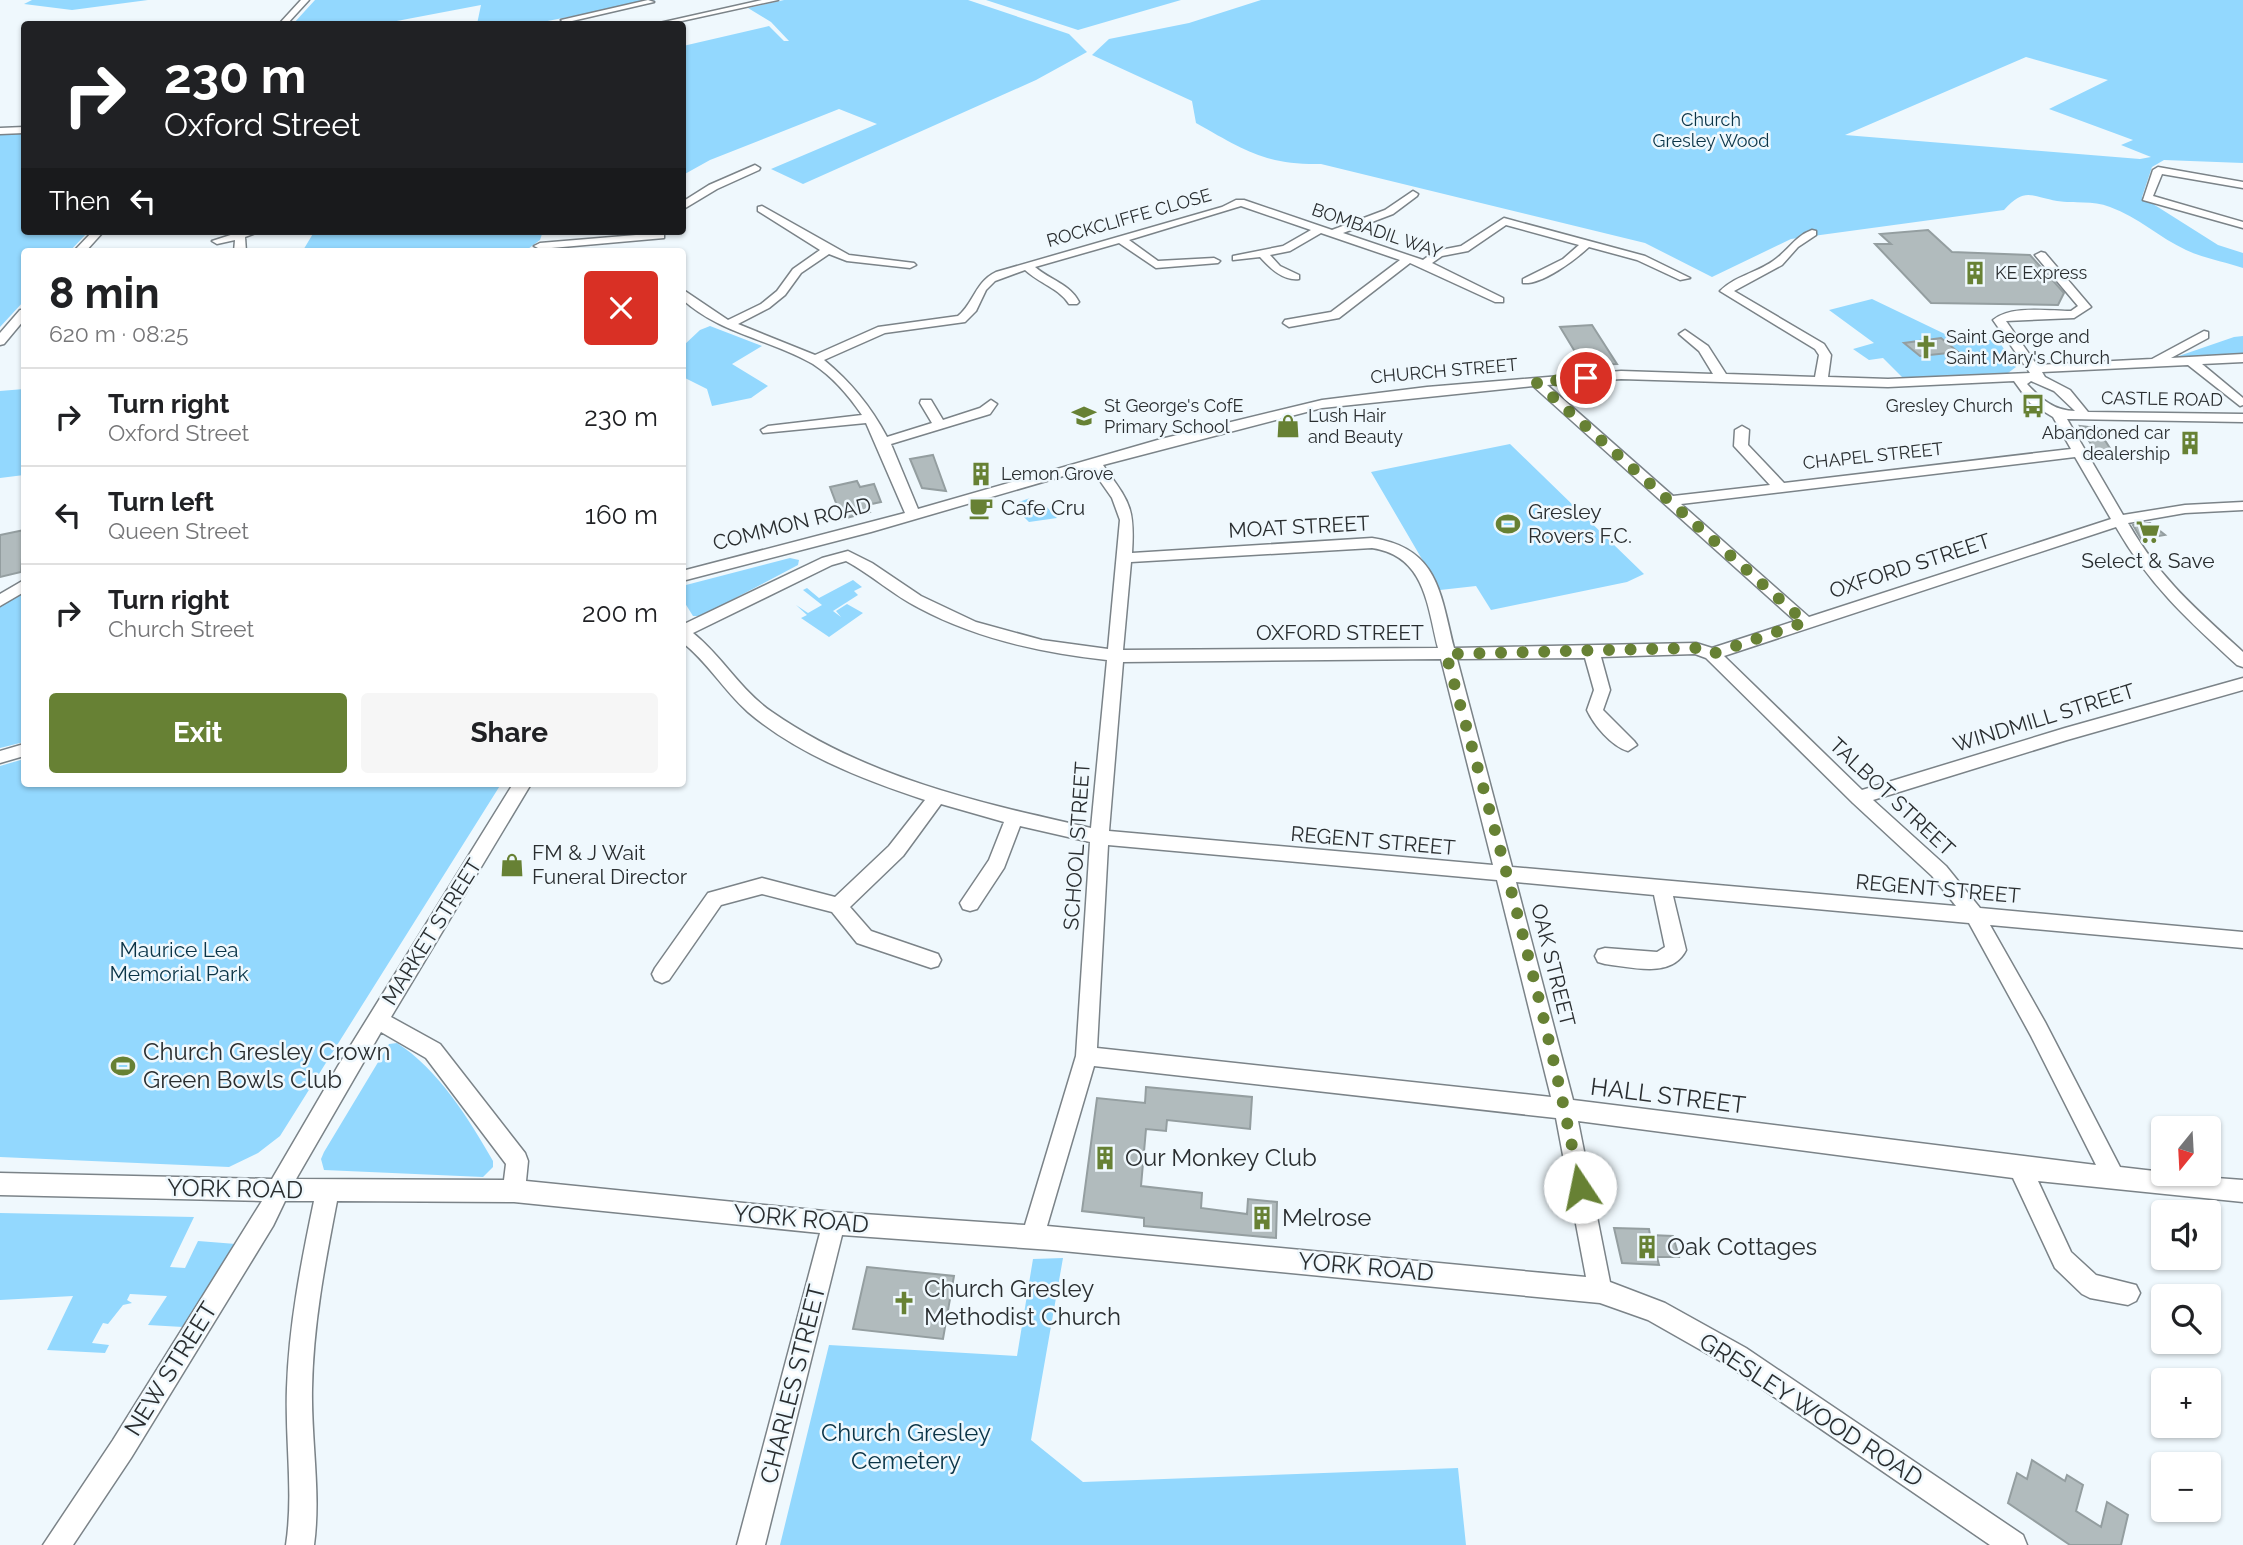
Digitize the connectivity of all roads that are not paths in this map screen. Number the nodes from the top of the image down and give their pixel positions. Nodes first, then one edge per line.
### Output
1 (305, 0) edge
2 (774, 0) edge
3 (650, 2) edge
4 (286, 21) edge
5 (572, 21) edge
6 (673, 21) edge
7 (21, 130) edge
8 (0, 131) edge
9 (755, 168) dead end
10 (2243, 185) edge
11 (1413, 194) dead end
12 (1240, 202) joint
13 (686, 204) edge
14 (762, 209) dead end
15 (785, 222) junction
16 (2243, 225) edge
17 (772, 227) dead end
18 (1320, 229) junction
19 (1333, 233) junction
20 (1812, 233) dead end
21 (95, 235) edge
22 (240, 235) joint
23 (634, 235) edge
24 (1120, 239) junction
25 (217, 241) dead end
26 (1588, 242) junction
27 (540, 246) dead end
28 (83, 248) edge
29 (240, 248) edge
30 (828, 250) junction
31 (1263, 254) junction
32 (2041, 255) dead end
33 (1237, 258) dead end
34 (1409, 258) junction
35 (1214, 261) dead end
36 (1424, 264) junction
37 (910, 265) dead end
38 (1027, 266) junction
39 (1295, 277) dead end
40 (1684, 278) dead end
41 (1527, 281) dead end
42 (1499, 300) dead end
43 (1073, 302) dead end
44 (688, 307) edge
45 (21, 316) edge
46 (1289, 323) dead end
47 (727, 325) junction
48 (1685, 334) dead end
49 (2204, 335) dead end
50 (0, 341) edge
51 (2243, 358) edge
52 (816, 360) junction
53 (2190, 360) junction
54 (2155, 362) junction
55 (1721, 376) junction
56 (2032, 378) junction
57 (1821, 380) junction
58 (1536, 382) junction
59 (2240, 402) dead end
60 (926, 403) dead end
61 (991, 404) dead end
62 (2059, 415) junction
63 (2081, 415) junction
64 (872, 418) junction
65 (2243, 418) edge
66 (939, 424) junction
67 (768, 430) dead end
68 (1742, 430) dead end
69 (884, 442) junction
70 (2080, 452) junction
71 (1094, 462) junction
72 (1779, 486) junction
73 (1670, 500) junction
74 (2243, 506) edge
75 (912, 515) junction
76 (2118, 521) junction
77 (1123, 558) junction
78 (686, 575) edge
79 (21, 587) edge
80 (0, 601) edge
81 (1805, 622) junction
82 (686, 631) edge
83 (686, 636) edge
84 (1591, 652) junction
85 (1446, 654) junction
86 (1712, 654) junction
87 (1116, 656) junction
88 (2243, 661) edge
89 (2243, 684) edge
90 (1628, 746) dead end
91 (21, 751) edge
92 (0, 757) edge
93 (520, 787) edge
94 (1859, 798) junction
95 (935, 799) junction
96 (1014, 818) junction
97 (1099, 837) junction
98 (1507, 876) junction
99 (1662, 889) junction
100 (970, 903) dead end
101 (838, 906) junction
102 (1974, 915) junction
103 (2243, 940) edge
104 (1605, 956) dead end
105 (931, 960) dead end
106 (662, 974) dead end
107 (378, 1020) junction
108 (1086, 1056) junction
109 (1565, 1109) junction
110 (2020, 1168) junction
111 (2115, 1178) junction
112 (0, 1184) edge
113 (280, 1190) junction
114 (328, 1191) junction
115 (514, 1191) junction
116 (2243, 1191) edge
117 (834, 1223) junction
118 (1033, 1236) junction
119 (1600, 1291) junction
120 (2128, 1293) dead end
121 (57, 1545) edge
122 (300, 1545) edge
123 (751, 1545) edge
124 (2012, 1545) edge

1 - 4 street
2 - 6 street
3 - 5 street
7 - 8 street
9 - 13 street
10 - 16 street
11 - 19 street
12 - 18 street, BOMBADIL WAY
12 - 24 street, ROCKCLIFFE CLOSE
14 - 15 street
15 - 17 street
15 - 30 street
18 - 19 street, BOMBADIL WAY
18 - 31 street
19 - 34 street, BOMBADIL WAY
20 - 57 street
21 - 28 street
22 - 25 street
22 - 29 street
23 - 27 street
24 - 35 street
24 - 38 street, ROCKCLIFFE CLOSE
26 - 36 street
26 - 40 street
26 - 41 street
30 - 37 street
30 - 47 street
31 - 33 street
31 - 39 street
32 - 56 street
34 - 36 street, BOMBADIL WAY
34 - 46 street
36 - 42 street, BOMBADIL WAY
38 - 43 street, ROCKCLIFFE CLOSE
38 - 52 street, ROCKCLIFFE CLOSE
44 - 47 street
45 - 50 street
47 - 52 street
48 - 55 street
49 - 54 street
51 - 53 street
52 - 64 street
53 - 54 street
53 - 59 street
54 - 56 street
55 - 57 street, CHURCH STREET
55 - 58 street, CHURCH STREET
56 - 57 street, CHURCH STREET
56 - 62 street
56 - 63 street
58 - 71 street, CHURCH STREET
58 - 73 street
60 - 66 street
61 - 66 street
62 - 63 street, CASTLE ROAD
62 - 70 street
63 - 65 street, CASTLE ROAD
64 - 67 street
64 - 69 street
66 - 69 street
68 - 72 street
69 - 75 street
70 - 72 street, CHAPEL STREET
70 - 76 street
71 - 75 street, CHURCH STREET
71 - 77 street, SCHOOL STREET
72 - 73 street, CHAPEL STREET
73 - 81 street
74 - 76 street, OXFORD STREET
75 - 78 street, COMMON ROAD
76 - 81 street, OXFORD STREET
76 - 88 street
77 - 85 street, MOAT STREET
77 - 87 street, SCHOOL STREET
79 - 80 street
81 - 86 street, OXFORD STREET
82 - 87 street, OXFORD STREET
83 - 95 street, REGENT STREET
84 - 85 street, OXFORD STREET
84 - 86 street, OXFORD STREET
84 - 90 street
85 - 87 street, OXFORD STREET
85 - 98 street, OAK STREET
86 - 94 street, TALBOT STREET
87 - 97 street, SCHOOL STREET
89 - 94 street, WINDMILL STREET
91 - 92 street
93 - 107 street, MARKET STREET
94 - 102 street, TALBOT STREET
95 - 96 street, REGENT STREET
95 - 101 street
96 - 97 street, REGENT STREET
96 - 100 street
97 - 98 street, REGENT STREET
97 - 108 street, SCHOOL STREET
98 - 99 street, REGENT STREET
98 - 109 street, OAK STREET
99 - 102 street, REGENT STREET
99 - 104 street
101 - 105 street
101 - 106 street
102 - 103 street, REGENT STREET
102 - 111 street, TALBOT STREET
107 - 113 street, MARKET STREET
107 - 115 street
108 - 109 street, HALL STREET
108 - 118 street, SCHOOL STREET
109 - 110 street, HALL STREET
109 - 119 street, OAK STREET
110 - 111 street, HALL STREET
110 - 120 street
111 - 116 street, HALL STREET
112 - 113 street, YORK ROAD
113 - 114 street, YORK ROAD
113 - 121 street, NEW STREET
114 - 115 street, YORK ROAD
114 - 122 street
115 - 117 street, YORK ROAD
117 - 118 street, YORK ROAD
117 - 123 street, CHARLES STREET
118 - 119 street, YORK ROAD
119 - 124 street, GRESLEY WOOD ROAD

